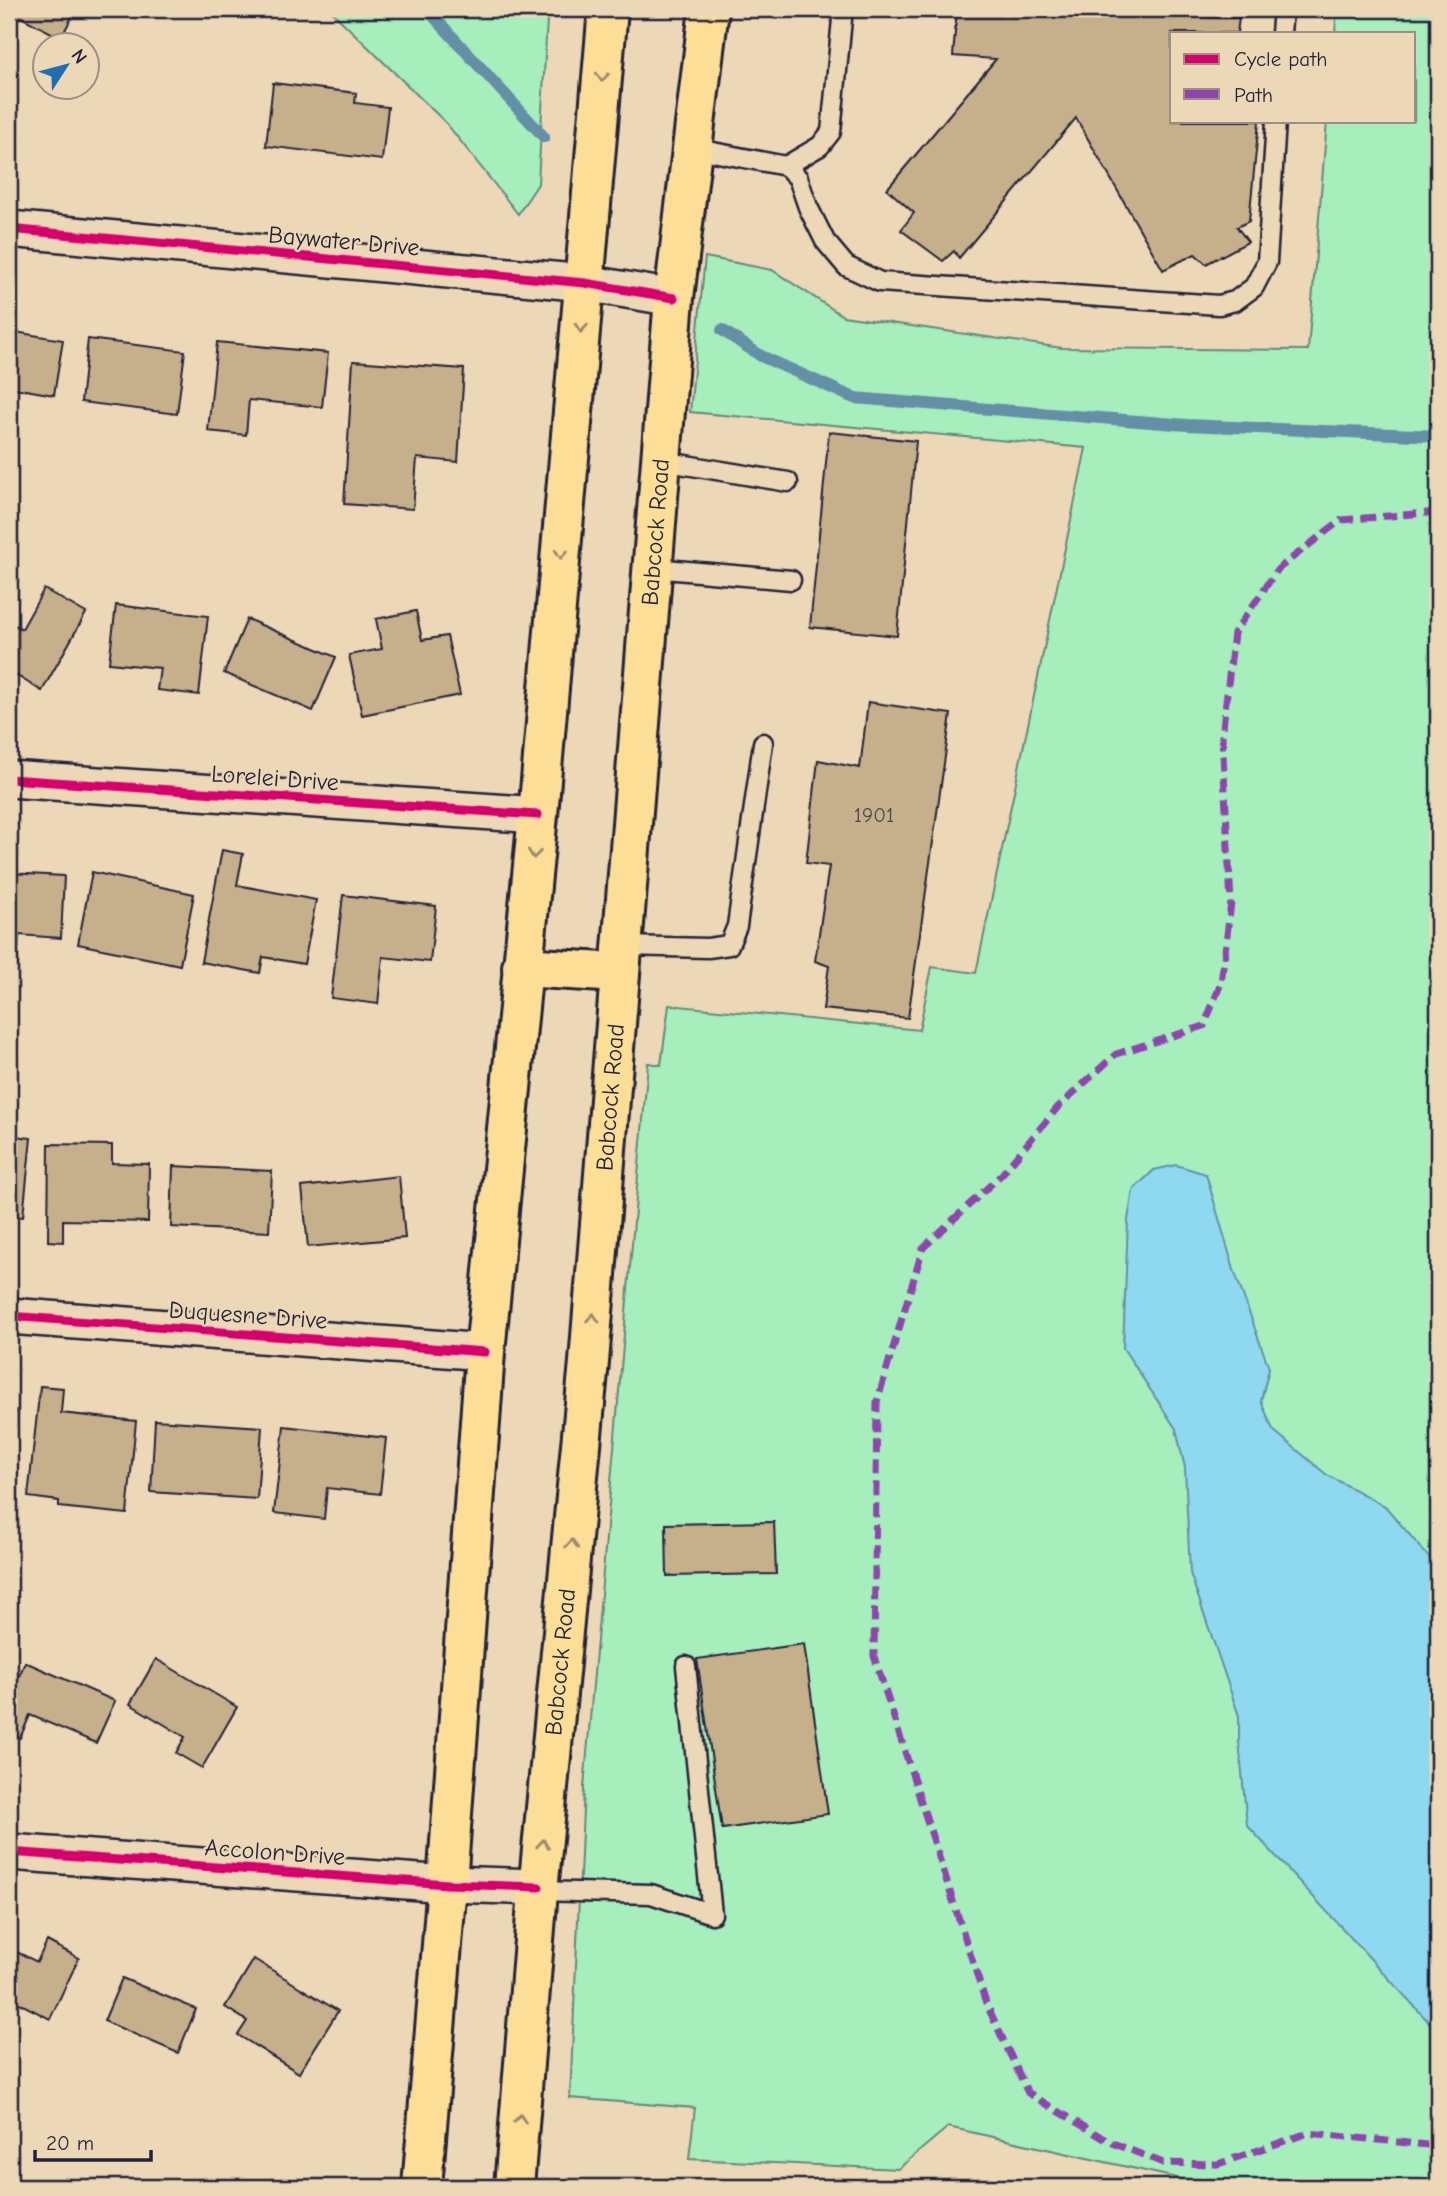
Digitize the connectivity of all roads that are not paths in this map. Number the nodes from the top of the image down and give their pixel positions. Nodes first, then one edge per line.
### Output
1 (608, 9) edge
2 (709, 9) edge
3 (843, 9) edge
4 (1283, 9) edge
5 (1281, 32) edge
6 (1276, 122) edge
7 (692, 148) junction
8 (786, 166) junction
9 (9, 229) edge
10 (585, 283) junction
11 (674, 298) junction
12 (662, 461) junction
13 (788, 482) dead end
14 (653, 568) junction
15 (791, 580) dead end
16 (763, 743) dead end
17 (9, 779) edge
18 (538, 815) junction
19 (622, 960) junction
20 (522, 967) junction
21 (9, 1316) edge
22 (485, 1352) junction
23 (687, 1666) dead end
24 (9, 1852) edge
25 (447, 1884) junction
26 (539, 1889) junction
27 (422, 2187) edge
28 (514, 2187) edge

1 -> 10 main road
2 - 7 main road, Babcock Road
3 - 8 lane
4 - 5 lane
6 - 8 lane
7 - 8 lane
7 - 11 main road, Babcock Road
9 - 10 street, Baywater Drive
10 - 11 street, Baywater Drive
10 -> 18 main road
11 - 12 main road, Babcock Road
12 - 13 lane
12 - 14 main road, Babcock Road
14 - 15 lane
14 - 19 main road, Babcock Road
16 - 19 lane
17 - 18 street, Lorelei Drive
18 -> 20 main road
19 - 20 main road
26 -> 19 main road, Babcock Road
20 - 22 main road
21 - 22 street, Duquesne Drive
22 - 25 main road
23 - 26 lane
24 - 25 street, Accolon Drive
25 - 26 street, Accolon Drive
25 - 27 main road
28 -> 26 main road, Babcock Road

